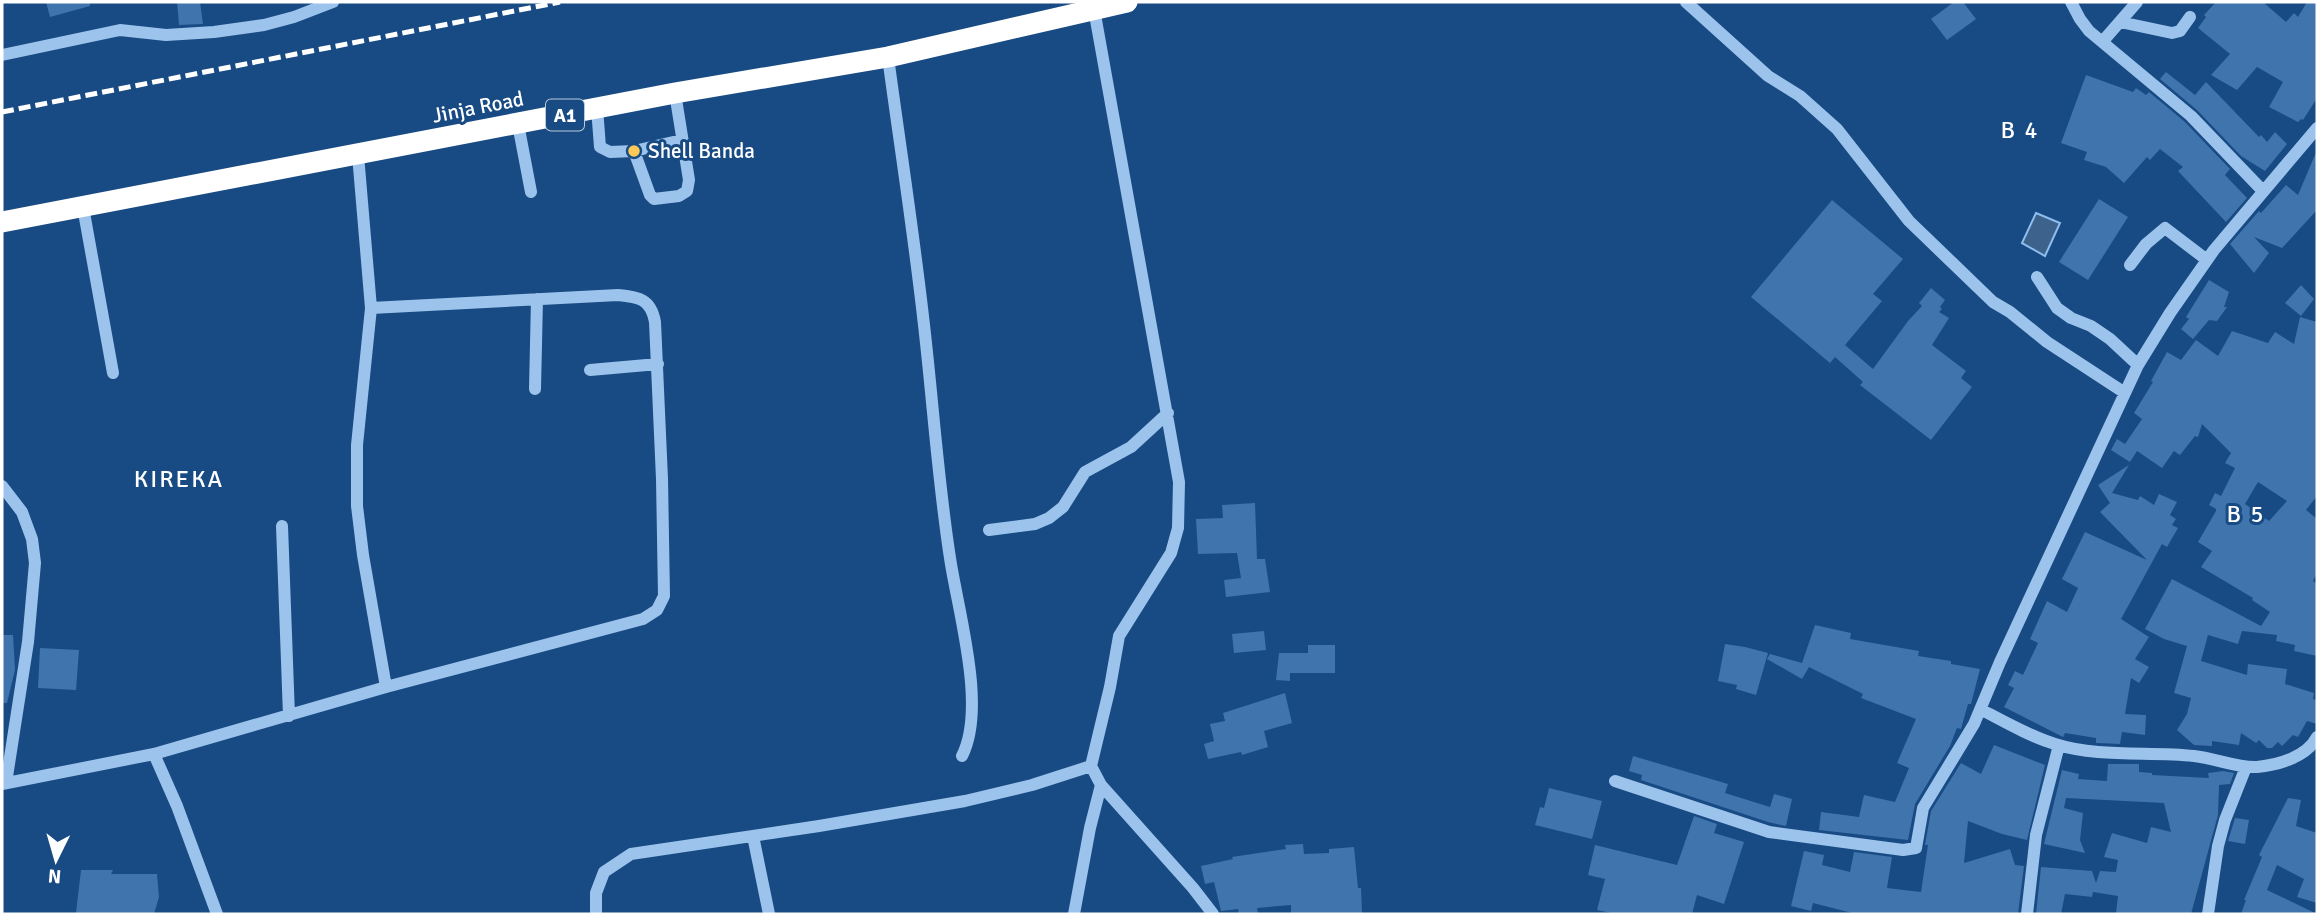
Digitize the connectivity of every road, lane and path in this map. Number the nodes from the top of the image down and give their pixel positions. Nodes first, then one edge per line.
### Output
1 (333, 2) edge
2 (1127, 2) edge
3 (1686, 2) edge
4 (2071, 2) edge
5 (2137, 2) edge
6 (1094, 9) junction
7 (2190, 17) dead end
8 (2120, 22) junction
9 (2103, 41) junction
10 (2, 55) edge
11 (888, 57) junction
12 (675, 93) junction
13 (597, 108) junction
14 (518, 124) junction
15 (2317, 128) edge
16 (682, 140) junction
17 (634, 151) junction
18 (358, 155) junction
19 (2263, 191) junction
20 (531, 192) dead end
21 (83, 207) junction
22 (2, 222) edge
23 (2207, 260) junction
24 (2130, 265) dead end
25 (2037, 277) dead end
26 (537, 299) junction
27 (370, 308) junction
28 (658, 364) junction
29 (2138, 365) junction
30 (590, 370) dead end
31 (113, 373) dead end
32 (535, 389) dead end
33 (2125, 393) junction
34 (1168, 413) junction
35 (2, 486) edge
36 (282, 526) dead end
37 (989, 530) dead end
38 (386, 687) junction
39 (1982, 710) junction
40 (289, 716) junction
41 (2317, 737) edge
42 (2059, 745) junction
43 (154, 754) junction
44 (962, 756) dead end
45 (1091, 766) junction
46 (2246, 767) junction
47 (1615, 781) dead end
48 (4, 784) edge
49 (1101, 785) junction
50 (753, 836) junction
51 (217, 914) edge
52 (596, 914) edge
53 (769, 914) edge
54 (1074, 914) edge
55 (1213, 914) edge
56 (2027, 914) edge
57 (2208, 914) edge

1 - 10 street
2 - 6 highway, Jinja Road / A1
3 - 33 street
4 - 9 street
5 - 8 street
6 - 11 highway, Jinja Road / A1
6 - 34 street
7 - 8 street
8 - 9 street
9 - 19 street
11 - 12 highway, Jinja Road / A1
11 - 44 street
12 - 13 highway, Jinja Road / A1
12 - 16 street
13 - 14 highway, Jinja Road / A1
13 - 17 street
14 - 18 highway, Jinja Road / A1
14 - 20 street
15 - 19 street
16 - 17 street
16 - 17 street
18 - 21 highway, Jinja Road / A1
18 - 27 street
19 - 23 street
21 - 22 highway, Jinja Road / A1
21 - 31 street
23 - 24 street
23 - 29 street
25 - 29 street
26 - 27 street
26 - 28 street
26 - 32 street
27 - 38 street
28 - 30 street
28 - 38 street
29 - 33 street
33 - 39 street
34 - 37 street
34 - 45 street
35 - 48 street
36 - 40 street
38 - 40 street
39 - 42 street
39 - 47 street
40 - 43 street
41 - 46 street
42 - 46 street
42 - 56 street
43 - 48 street
43 - 51 street
45 - 49 street
45 - 50 street
46 - 57 street
49 - 54 street
49 - 55 street
50 - 52 street
50 - 53 street

